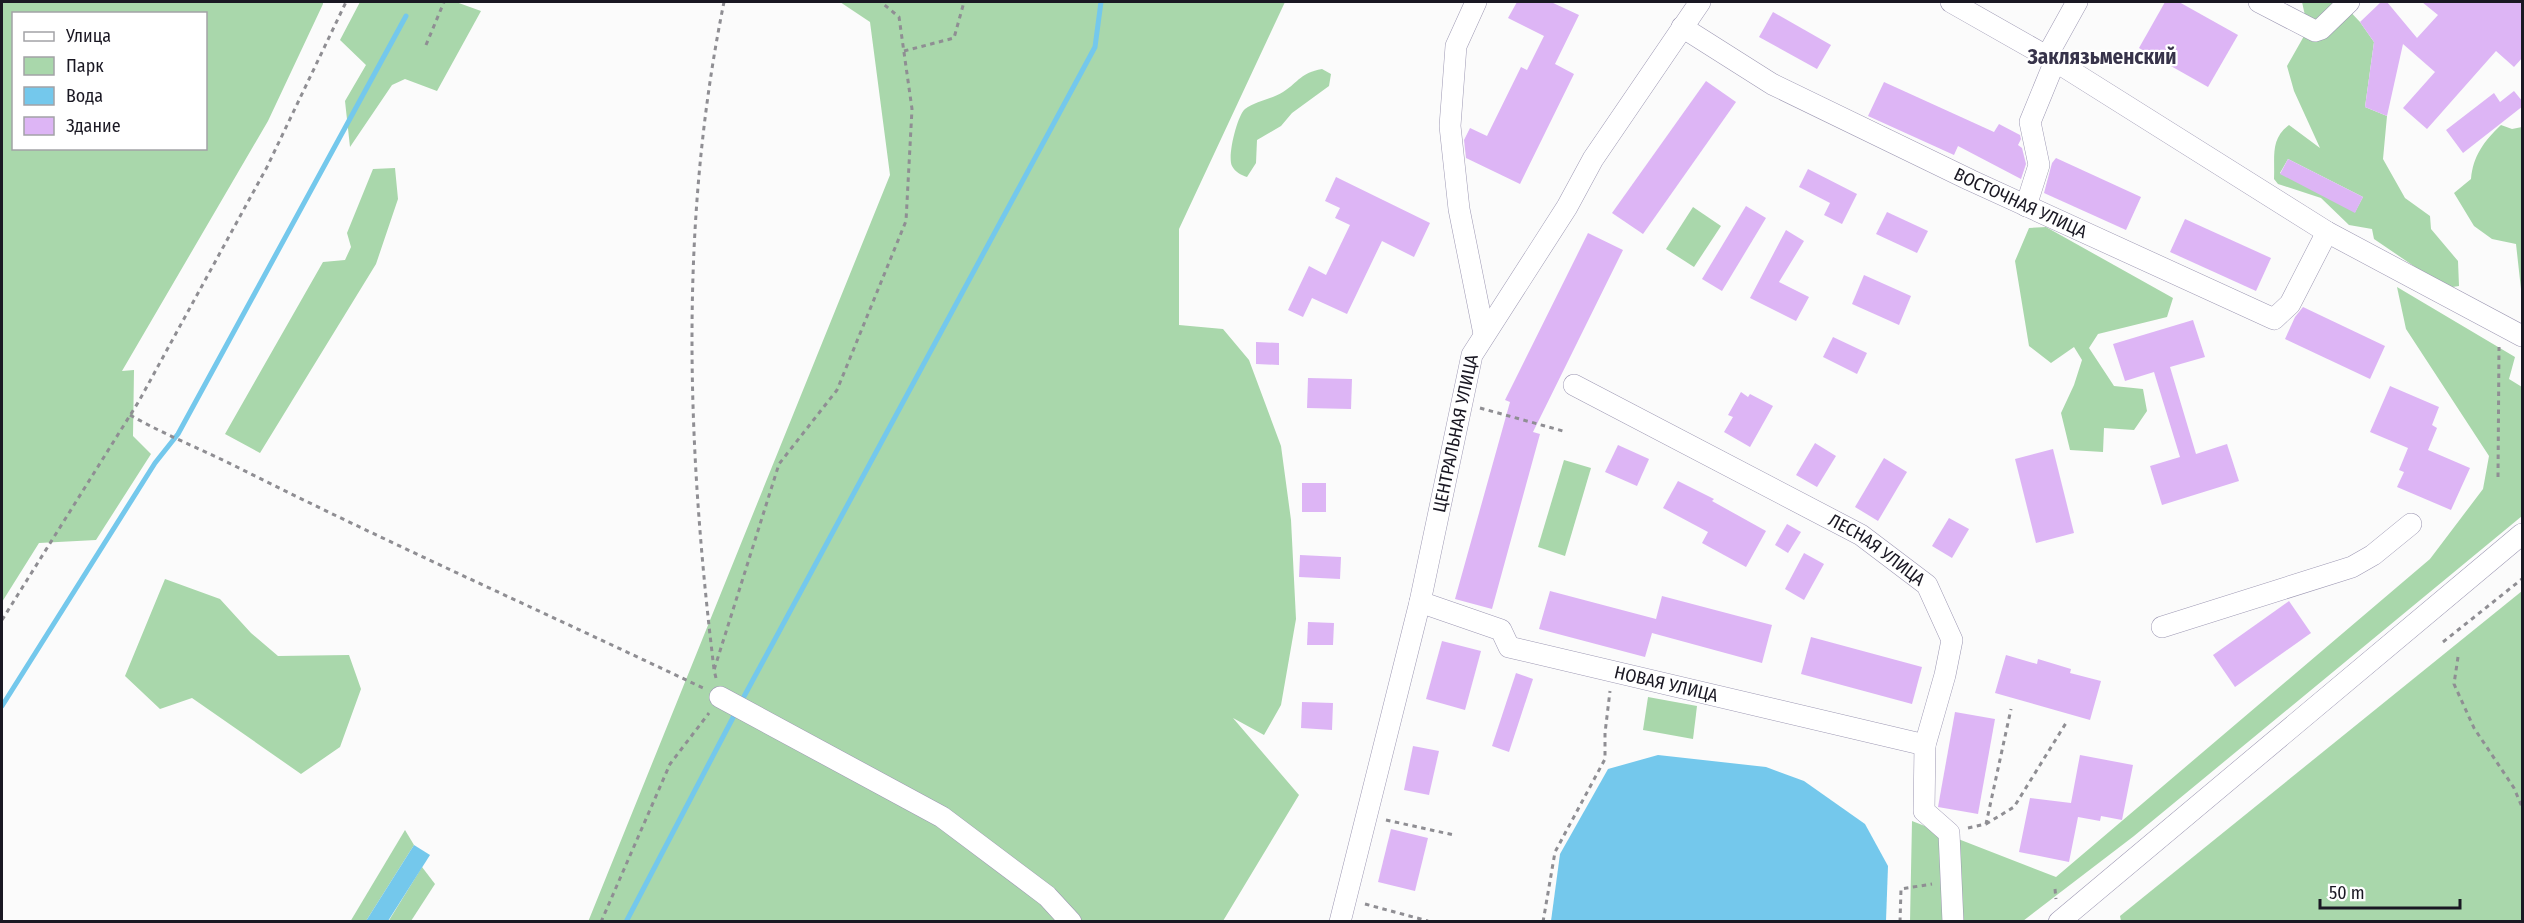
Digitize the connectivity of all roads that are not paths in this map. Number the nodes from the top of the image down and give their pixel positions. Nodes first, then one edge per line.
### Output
1 (1476, 2) edge
2 (1700, 2) edge
3 (1951, 2) edge
4 (2078, 2) edge
5 (2259, 2) edge
6 (2349, 2) edge
7 (1682, 27) junction
8 (2051, 59) junction
9 (2026, 206) junction
10 (2327, 232) junction
11 (1484, 334) junction
12 (2523, 336) edge
13 (1574, 385) dead end
14 (2412, 524) dead end
15 (2523, 534) edge
16 (1420, 602) junction
17 (2162, 627) dead end
18 (720, 697) road end
19 (1925, 745) junction
20 (1071, 921) edge
21 (1340, 921) edge
22 (1953, 921) edge
23 (2059, 921) edge

1 - 11 street
2 - 7 street, ЦЕНТРАЛЬНАЯ УЛИЦА
3 - 8 street
4 - 8 street
5 - 6 street
7 - 9 street, ВОСТОЧНАЯ УЛИЦА
7 - 11 street, ЦЕНТРАЛЬНАЯ УЛИЦА
8 - 9 street
8 - 10 street
9 - 10 street, ВОСТОЧНАЯ УЛИЦА
10 - 12 street
11 - 16 street, ЦЕНТРАЛЬНАЯ УЛИЦА
13 - 19 street, ЛЕСНАЯ УЛИЦА
14 - 17 street
15 - 23 street
16 - 19 street, НОВАЯ УЛИЦА
16 - 21 street, ЦЕНТРАЛЬНАЯ УЛИЦА
18 - 20 street
19 - 22 street, ЛЕСНАЯ УЛИЦА

